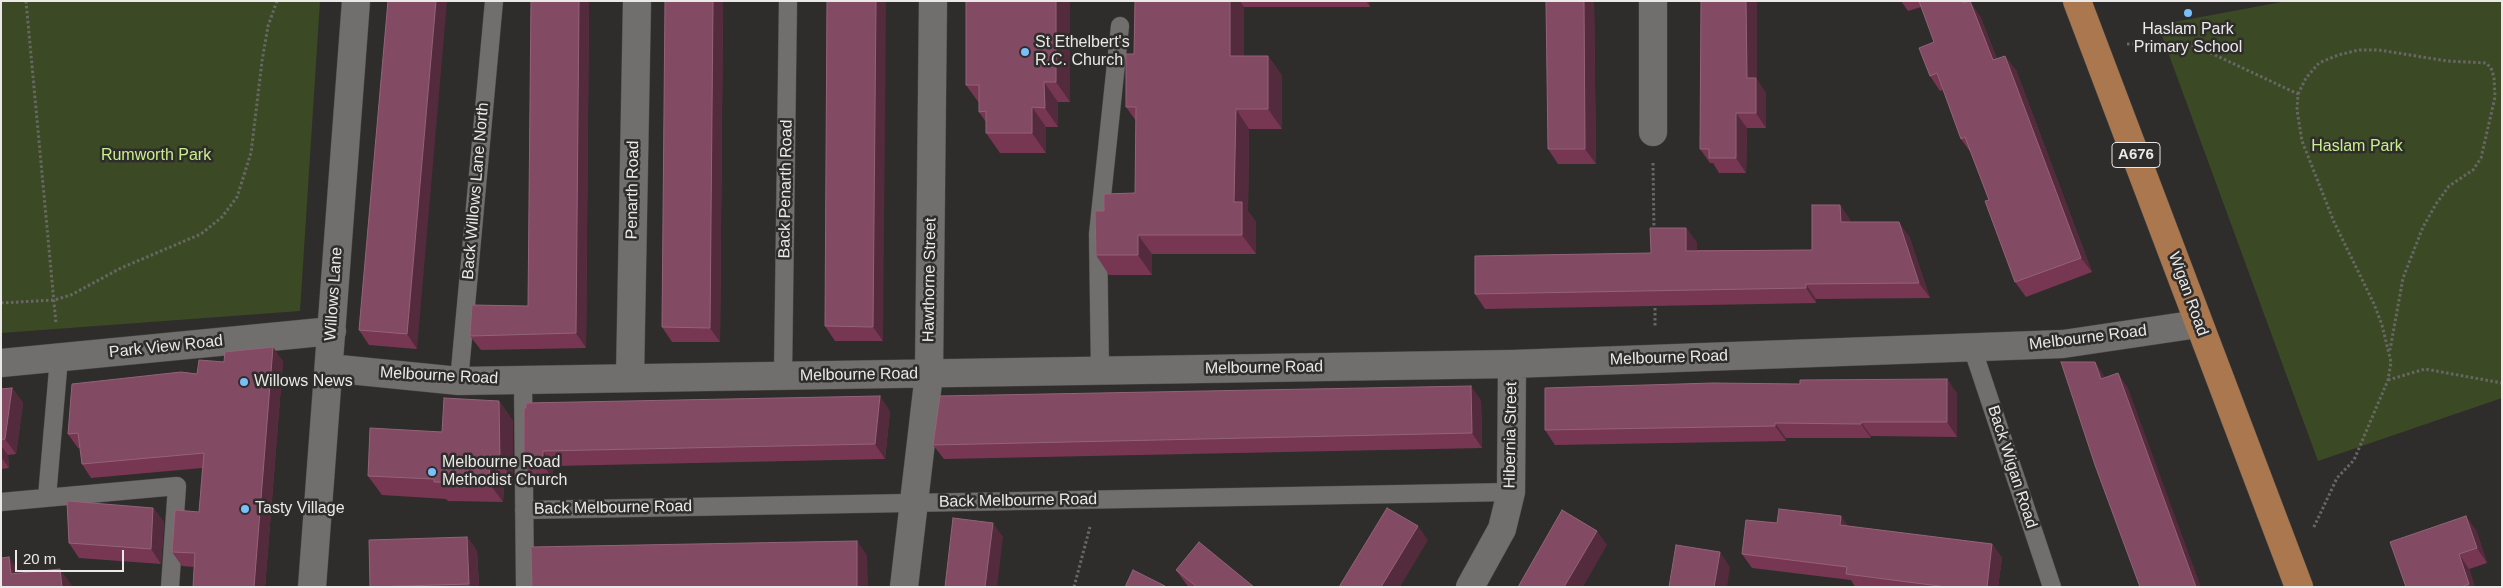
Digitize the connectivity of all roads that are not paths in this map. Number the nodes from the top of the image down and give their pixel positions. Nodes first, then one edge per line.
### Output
1 (356, 1) edge
2 (494, 1) edge
3 (637, 1) edge
4 (788, 1) edge
5 (933, 1) edge
6 (1653, 1) edge
7 (2078, 1) edge
8 (1120, 26) dead end
9 (1652, 132) road end
10 (2198, 324) junction
11 (332, 331) junction
12 (1972, 347) junction
13 (59, 358) junction
14 (1, 364) edge
15 (1512, 364) junction
16 (329, 368) junction
17 (1100, 371) junction
18 (929, 374) junction
19 (783, 376) junction
20 (630, 378) junction
21 (523, 380) junction
22 (459, 381) junction
23 (1511, 492) junction
24 (47, 498) junction
25 (1, 502) edge
26 (914, 502) junction
27 (524, 510) junction
28 (2296, 578) edge
29 (170, 587) edge
30 (312, 587) edge
31 (525, 587) edge
32 (904, 587) edge
33 (1470, 587) edge
34 (2052, 587) edge

1 - 11 street, Willows Lane
2 - 22 lane, Back Willows Lane North
3 - 20 street, Penarth Road
4 - 19 lane, Back Penarth Road
5 - 18 street, Hawthorne Street
6 - 9 street
7 - 10 main road, Wigan Road / A676
8 - 17 lane
10 - 12 street, Melbourne Road
10 - 28 main road, Wigan Road / A676
11 - 13 street, Park View Road
11 - 16 street, Willows Lane
12 - 15 street, Melbourne Road
12 - 34 lane, Back Wigan Road
13 - 14 street, Park View Road
13 - 24 lane
15 - 17 street, Melbourne Road
15 - 23 street, Hibernia Street
16 - 22 street, Melbourne Road
16 - 30 street, Willows Lane
17 - 18 street, Melbourne Road
18 - 19 street, Melbourne Road
18 - 26 street, Hawthorne Street
19 - 20 street, Melbourne Road
20 - 21 street, Melbourne Road
21 - 22 street, Melbourne Road
21 - 27 lane
23 - 26 lane, Back Melbourne Road
23 - 33 street, Hibernia Street
24 - 25 lane
24 - 29 lane
26 - 27 lane, Back Melbourne Road
26 - 32 street, Hawthorne Street
27 - 31 lane

